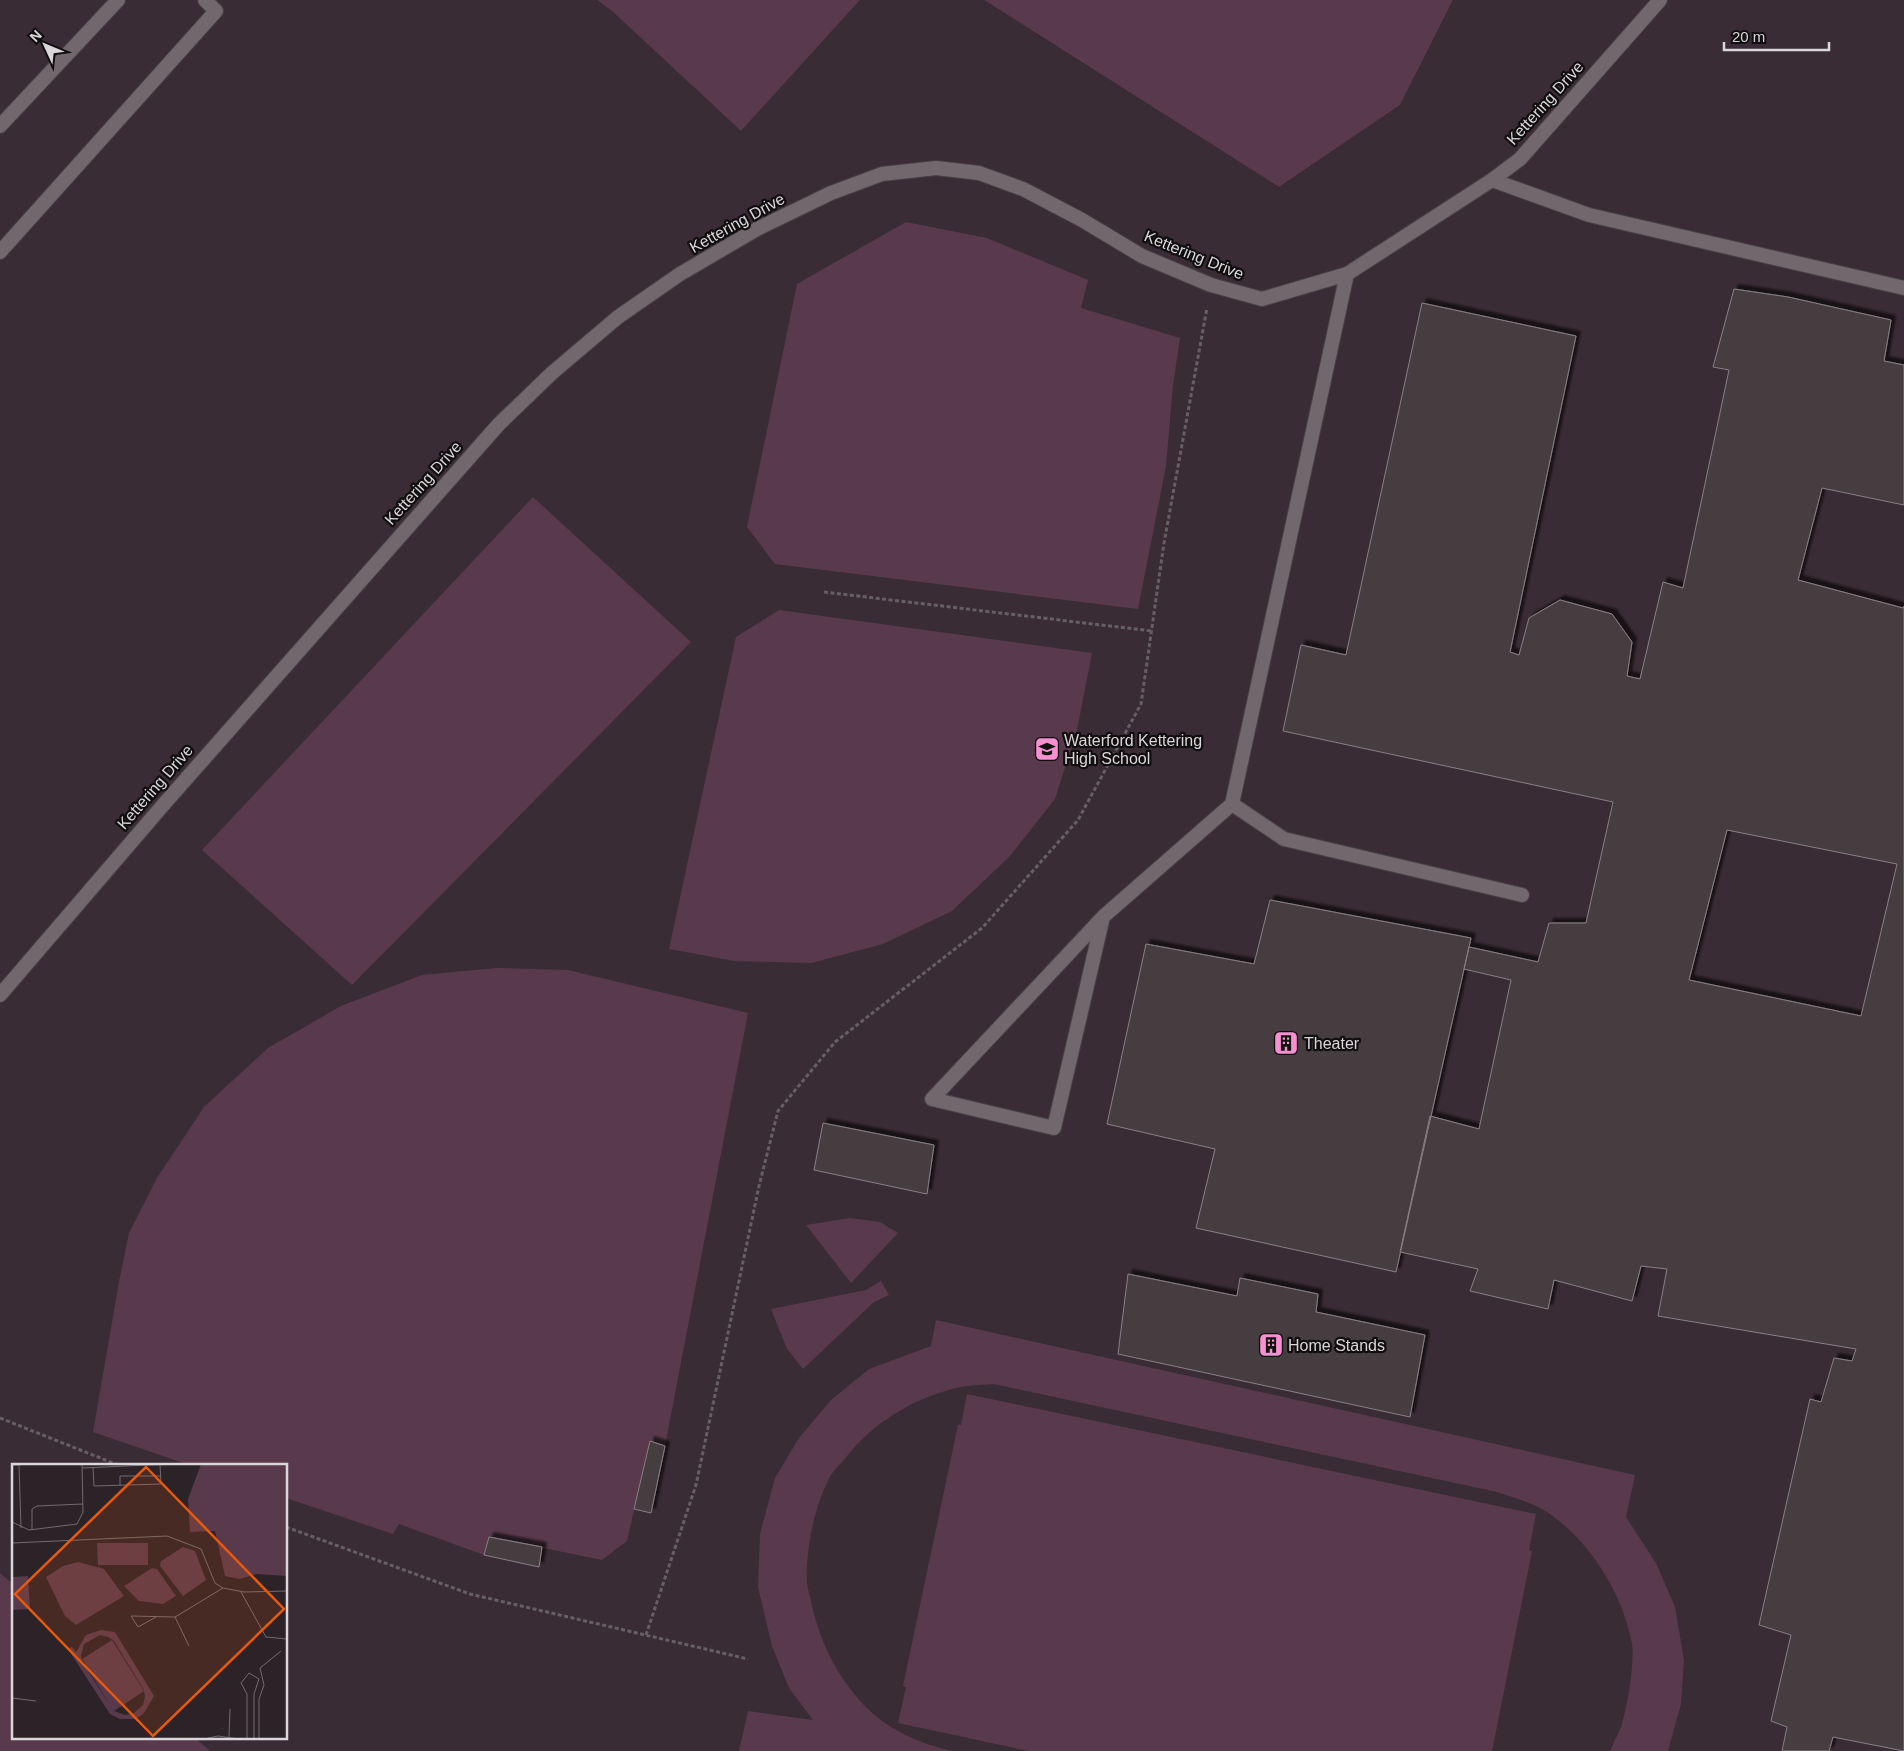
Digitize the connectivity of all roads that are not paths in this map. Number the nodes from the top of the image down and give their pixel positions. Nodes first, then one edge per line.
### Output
1 (118, 0) edge
2 (205, 0) edge
3 (1660, 0) edge
4 (0, 126) edge
5 (1492, 180) junction
6 (0, 252) edge
7 (1347, 274) junction
8 (1904, 288) edge
9 (1232, 804) junction
10 (1522, 894) dead end
11 (1104, 916) junction
12 (0, 995) edge

1 - 4 street
2 - 6 street
3 - 5 street, Kettering Drive
5 - 7 street, Kettering Drive
5 - 8 street
7 - 9 street
7 - 12 street, Kettering Drive
9 - 10 street
9 - 11 street
11 - 11 street

